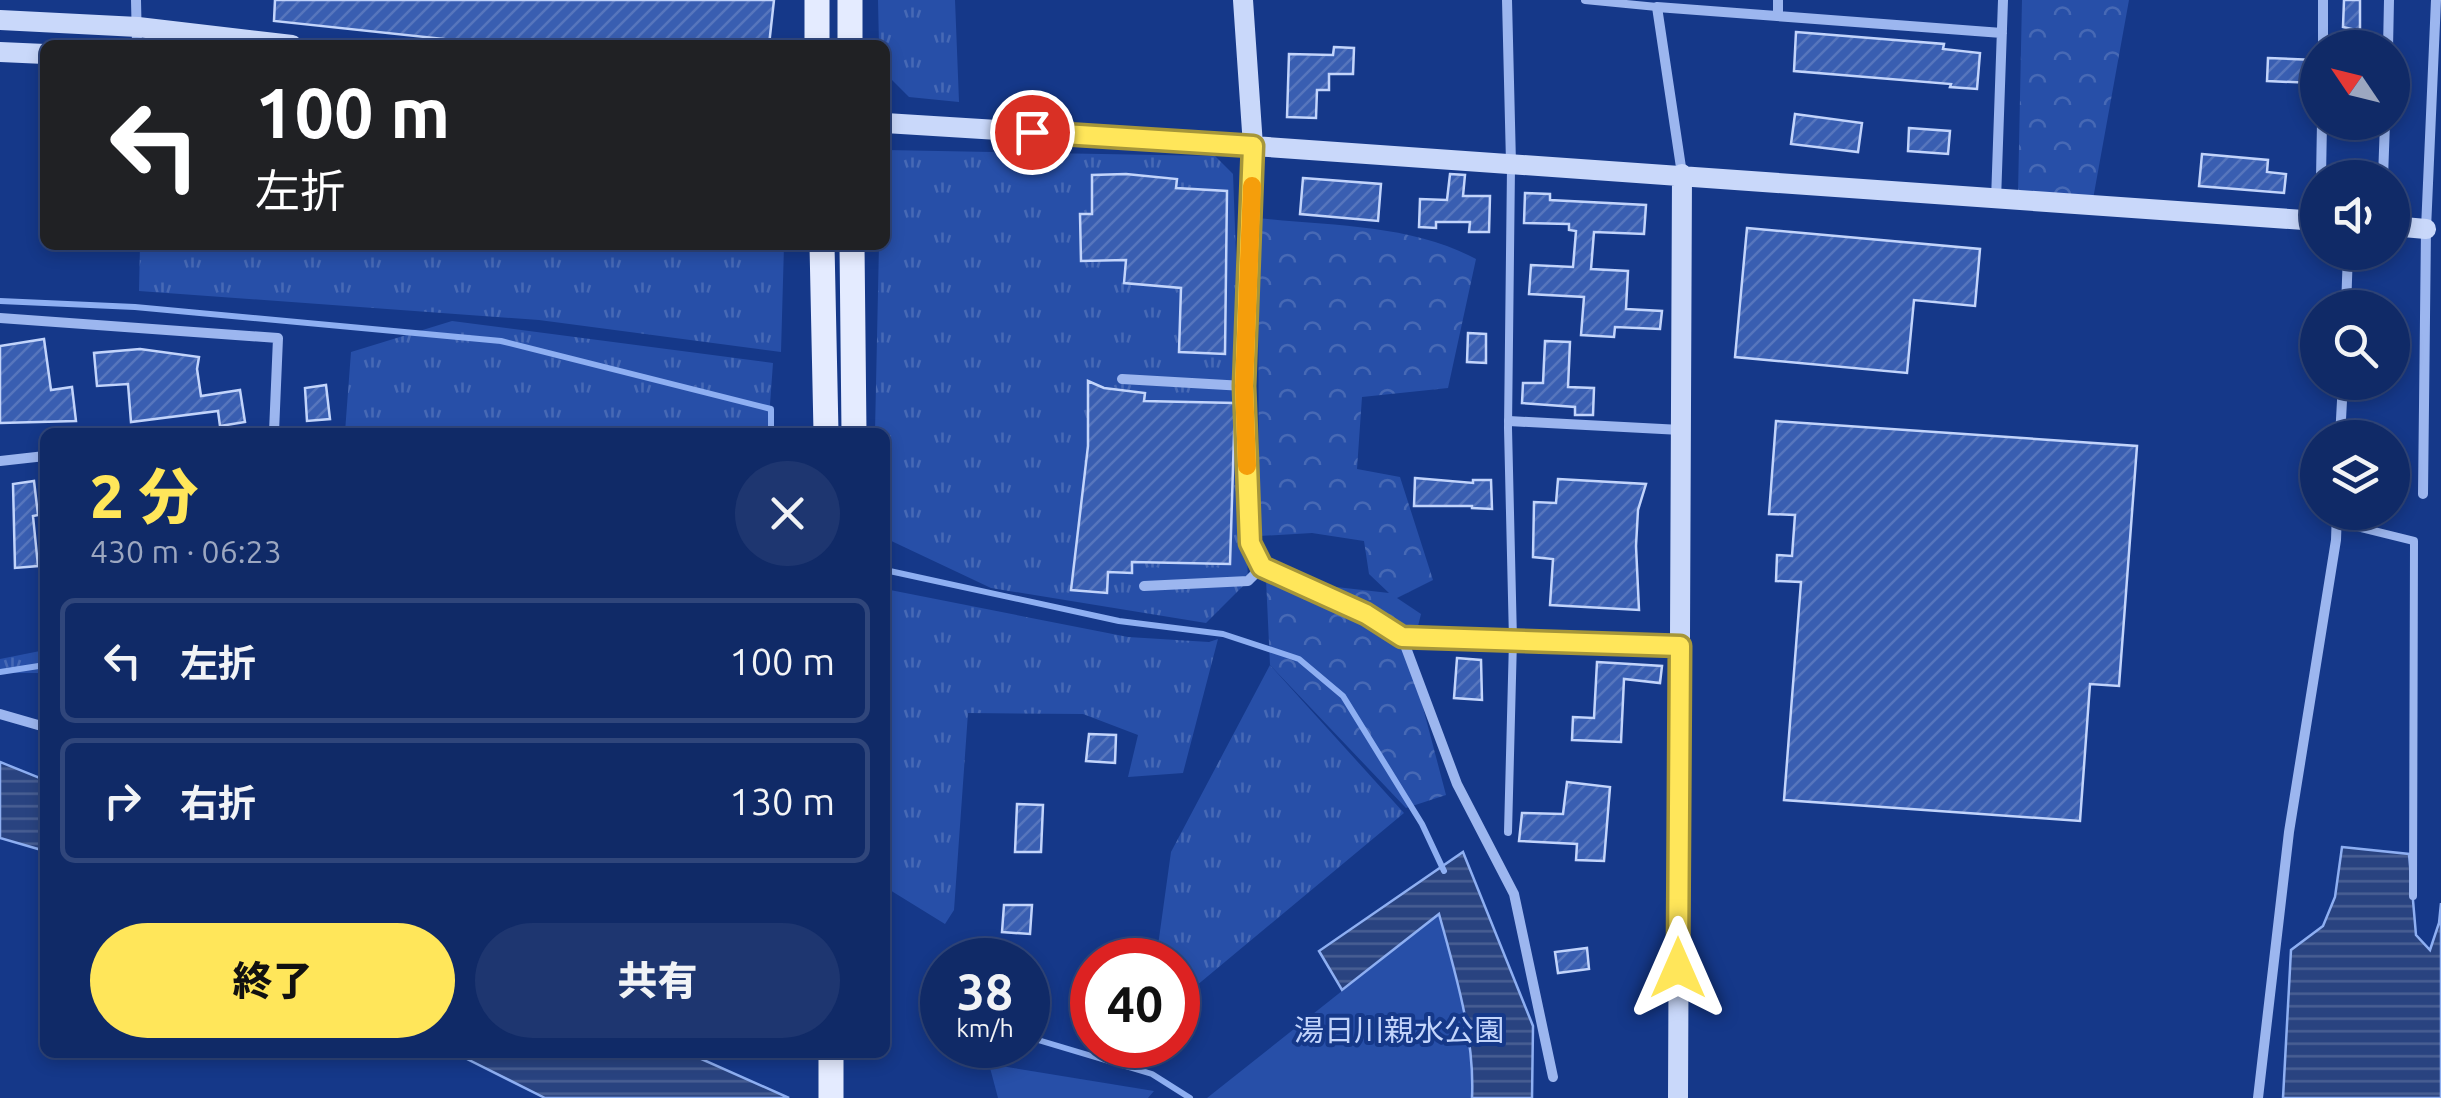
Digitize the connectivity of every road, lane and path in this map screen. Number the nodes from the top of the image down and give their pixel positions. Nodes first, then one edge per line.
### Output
1 (136, 0) edge
2 (817, 0) edge
3 (850, 0) edge
4 (1243, 0) edge
5 (1507, 0) edge
6 (1585, 0) edge
7 (1778, 0) edge
8 (2003, 0) edge
9 (2324, 0) edge
10 (2388, 0) edge
11 (2436, 0) edge
12 (1657, 8) junction
13 (1778, 16) junction
14 (0, 20) edge
15 (2323, 30) edge
16 (2388, 30) edge
17 (2002, 33) junction
18 (137, 36) edge
19 (206, 40) edge
20 (817, 40) edge
21 (850, 40) edge
22 (0, 52) edge
23 (40, 54) edge
24 (890, 123) edge
25 (1253, 146) junction
26 (1511, 164) junction
27 (1682, 174) junction
28 (1996, 200) junction
29 (2300, 221) edge
30 (2433, 229) edge
31 (822, 250) edge
32 (852, 250) edge
33 (0, 318) edge
34 (1122, 379) dead end
35 (1244, 386) junction
36 (1508, 421) junction
37 (274, 428) edge
38 (826, 428) edge
39 (854, 428) edge
40 (1681, 430) junction
41 (40, 457) edge
42 (0, 461) edge
43 (2423, 494) dead end
44 (2335, 530) edge
45 (2379, 530) edge
46 (1262, 567) junction
47 (1144, 586) dead end
48 (1402, 637) junction
49 (1513, 640) junction
50 (1680, 646) junction
51 (0, 714) edge
52 (40, 726) edge
53 (1508, 832) dead end
54 (2413, 896) dead end
55 (831, 1058) edge
56 (1553, 1077) dead end
57 (832, 1098) edge
58 (1678, 1098) edge
59 (2258, 1098) edge

1 - 18 street
2 - 20 main road
3 - 21 main road
4 - 25 street
5 - 26 street
6 - 12 lane
7 - 13 street
8 - 17 street
9 - 15 street
10 - 16 street
11 - 30 street
12 - 13 street
12 - 27 street
13 - 17 street
14 - 18 street
17 - 28 street
18 - 19 street
22 - 23 street
24 - 25 street
25 - 26 street
25 - 35 street
26 - 27 street
26 - 36 lane
27 - 28 street
27 - 40 street
28 - 29 street
30 - 43 street
31 - 38 main road
32 - 39 main road
33 - 37 street
34 - 35 street
35 - 46 street
36 - 40 street
36 - 49 lane
40 - 50 street
41 - 42 street
44 - 59 street
45 - 54 lane
46 - 47 street
46 - 48 lane
48 - 49 lane
48 - 56 street
49 - 50 lane
49 - 53 lane
50 - 58 street
51 - 52 street
55 - 57 main road

